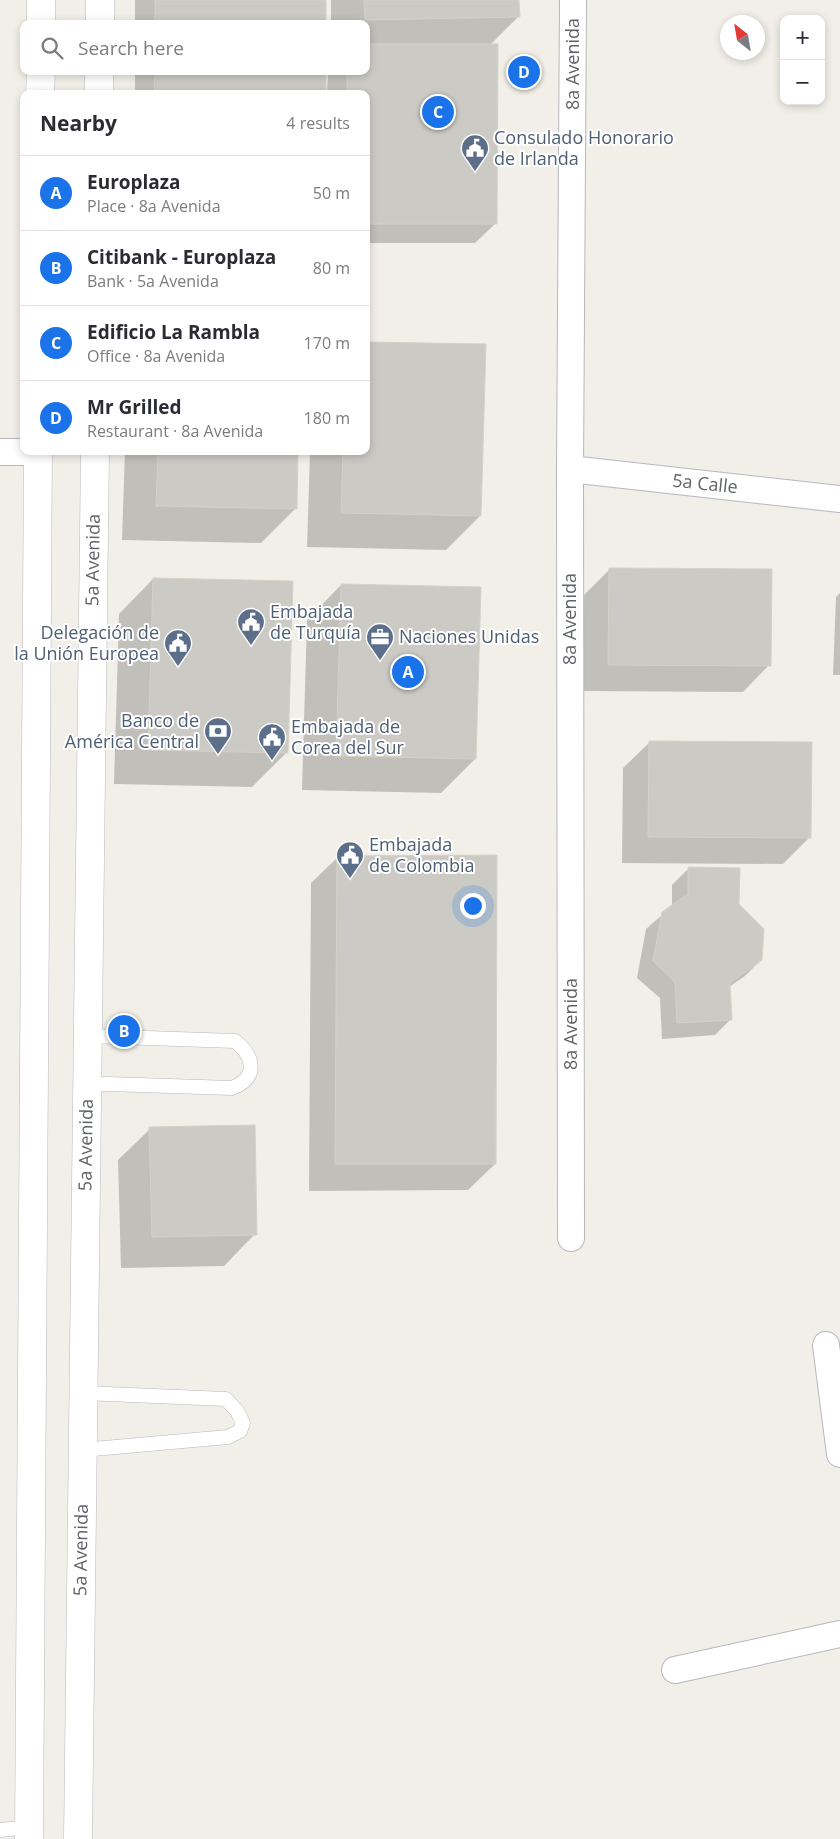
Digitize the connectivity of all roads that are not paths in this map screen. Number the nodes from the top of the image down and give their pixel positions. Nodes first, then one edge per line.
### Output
1 (41, 0) edge
2 (100, 0) edge
3 (573, 0) edge
4 (41, 20) edge
5 (100, 20) edge
6 (41, 75) edge
7 (99, 75) edge
8 (40, 90) edge
9 (99, 90) edge
10 (0, 452) edge
11 (20, 452) edge
12 (38, 455) edge
13 (95, 455) edge
14 (570, 469) junction
15 (840, 499) edge
16 (88, 1036) junction
17 (87, 1085) junction
18 (571, 1238) dead end
19 (826, 1345) dead end
20 (83, 1392) junction
21 (82, 1450) junction
22 (840, 1454) edge
23 (840, 1634) edge
24 (675, 1670) dead end
25 (0, 1830) edge
26 (29, 1833) edge
27 (78, 1839) edge

1 - 4 street
2 - 5 street
3 - 14 street, 8a Avenida
6 - 8 street
7 - 9 street
10 - 11 street
12 - 26 street
13 - 16 street, 5a Avenida
14 - 15 street, 5a Calle
14 - 18 street, 8a Avenida
16 - 17 street, 5a Avenida
16 - 17 lane
17 - 20 street, 5a Avenida
19 - 22 street
20 - 21 street, 5a Avenida
20 - 21 lane
21 - 27 street, 5a Avenida
23 - 24 street
25 - 26 lane

